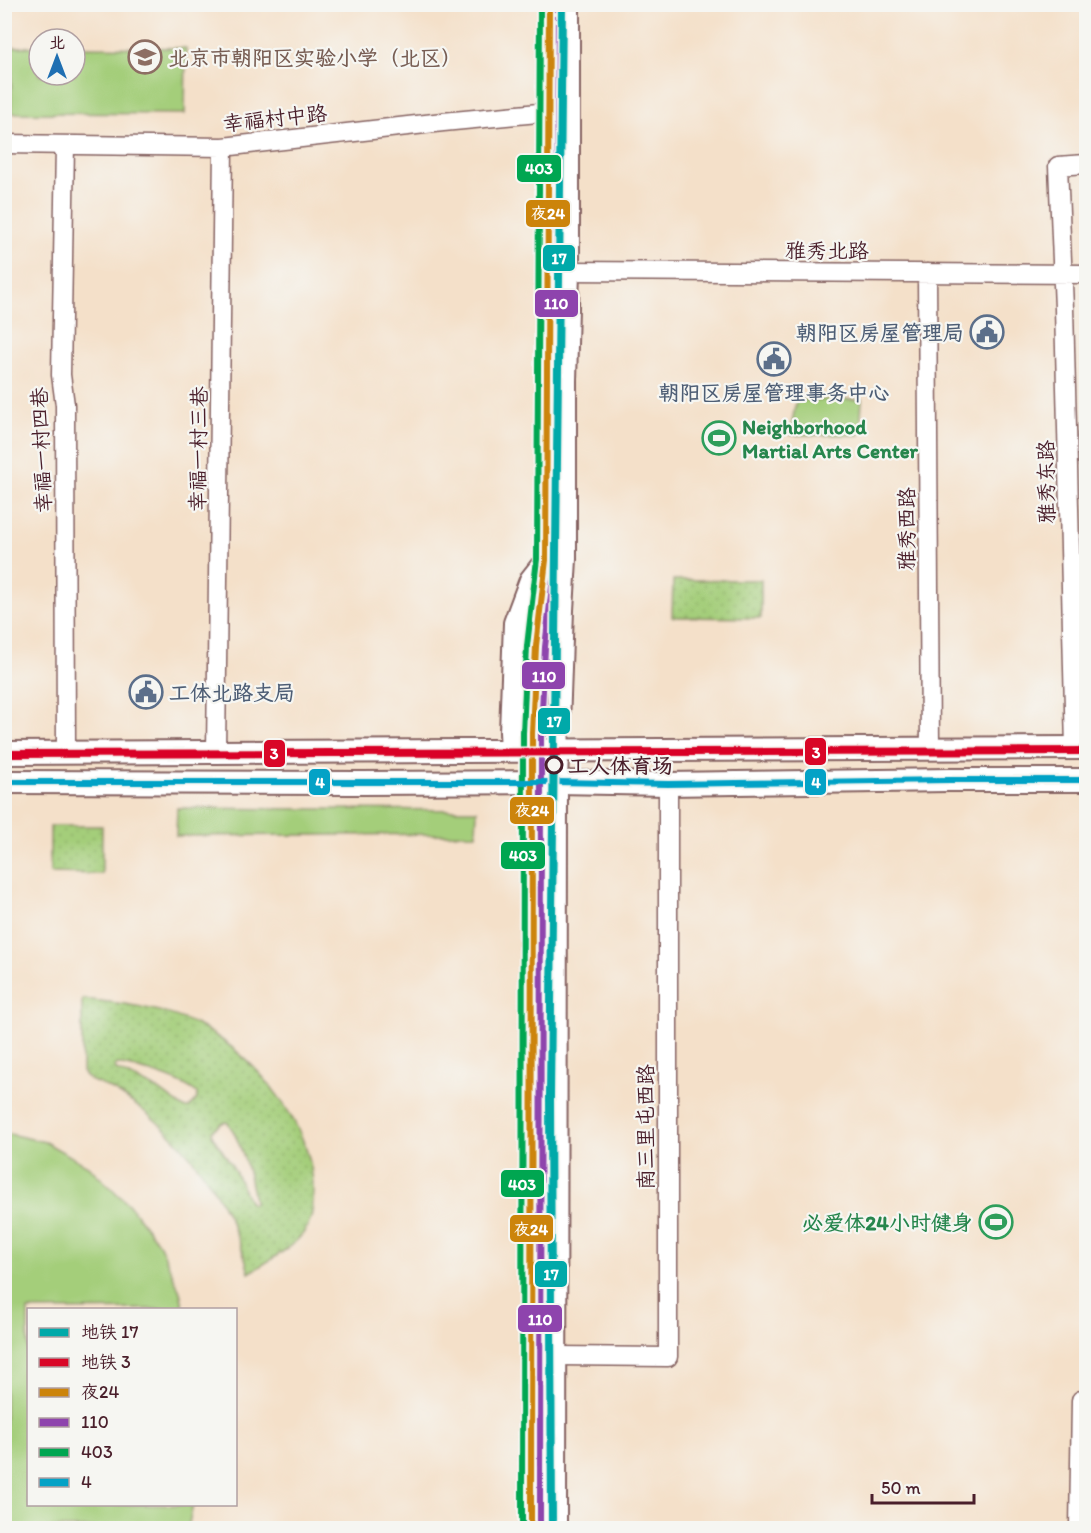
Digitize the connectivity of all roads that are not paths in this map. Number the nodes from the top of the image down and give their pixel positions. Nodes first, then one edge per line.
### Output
1 (549, 4) edge
2 (568, 4) edge
3 (549, 112) junction
4 (4, 144) edge
5 (65, 145) junction
6 (223, 147) junction
7 (1086, 164) edge
8 (568, 271) junction
9 (927, 273) junction
10 (1063, 274) junction
11 (1086, 274) edge
12 (1081, 748) edge
13 (930, 749) junction
14 (522, 750) junction
15 (557, 750) junction
16 (216, 752) junction
17 (4, 753) edge
18 (66, 753) junction
19 (1086, 780) edge
20 (4, 782) edge
21 (532, 782) junction
22 (556, 782) junction
23 (668, 784) junction
24 (555, 1356) junction
25 (1081, 1400) dead end
26 (531, 1528) edge
27 (555, 1528) edge
28 (1079, 1528) edge

1 - 3 main road
2 - 8 main road
3 - 6 street, 幸福村中路
3 - 14 main road
4 - 5 street, 幸福村中路
5 - 6 street, 幸福村中路
5 - 18 street, 幸福一村四巷
6 - 16 street, 幸福一村三巷
7 - 10 street, 雅秀东路
8 - 9 street, 雅秀北路
8 - 15 main road
9 - 10 street, 雅秀北路
9 - 13 street, 雅秀西路
10 - 11 street, 雅秀北路
10 - 12 street, 雅秀东路
12 - 13 main road
13 - 15 main road
14 - 15 main road
14 - 16 main road
14 - 21 main road
15 - 22 main road
16 - 18 main road
17 - 18 main road
19 - 23 main road
20 - 21 main road
21 - 22 main road
21 - 26 main road
22 - 23 main road
22 - 24 main road
23 - 24 street, 南三里屯西路
24 - 27 main road
25 - 28 street

